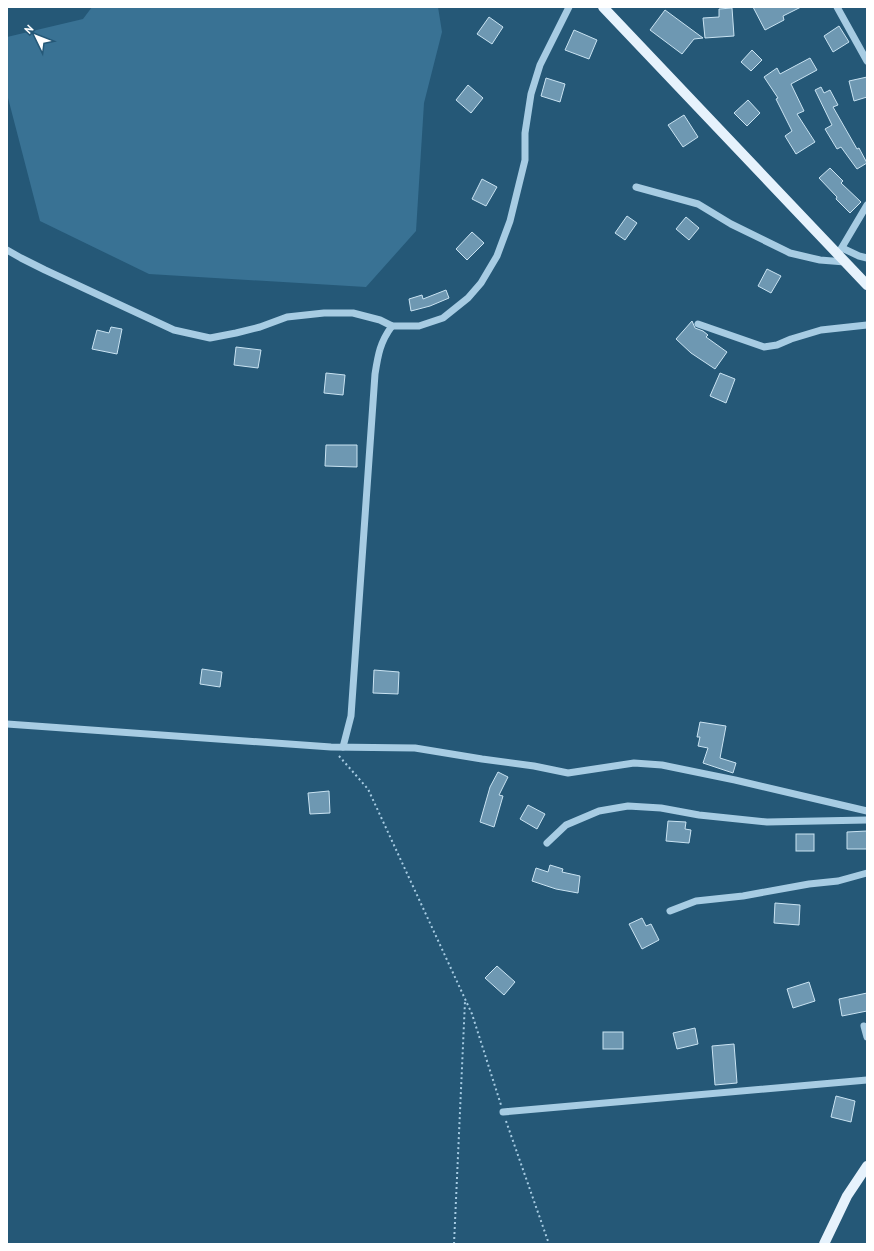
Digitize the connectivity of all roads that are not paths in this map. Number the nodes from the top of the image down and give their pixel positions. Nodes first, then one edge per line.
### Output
1 (569, 7) edge
2 (603, 7) edge
3 (837, 7) edge
4 (867, 62) edge
5 (636, 187) dead end
6 (867, 205) edge
7 (7, 250) edge
8 (840, 251) junction
9 (867, 258) edge
10 (845, 262) junction
11 (867, 285) edge
12 (698, 324) dead end
13 (392, 326) junction
14 (867, 326) edge
15 (7, 724) edge
16 (343, 747) junction
17 (867, 811) edge
18 (867, 820) edge
19 (547, 843) dead end
20 (867, 873) edge
21 (670, 911) dead end
22 (864, 1026) dead end
23 (867, 1037) edge
24 (867, 1080) edge
25 (503, 1112) road end
26 (867, 1166) edge
27 (824, 1244) edge

1 - 13 street
2 - 8 main road
3 - 4 street
5 - 10 street
6 - 8 street
7 - 13 street
8 - 9 street
8 - 10 main road
10 - 11 main road
12 - 14 street
13 - 16 street
15 - 16 street
16 - 17 street
18 - 19 street
20 - 21 street
22 - 23 street
24 - 25 street
26 - 27 main road

